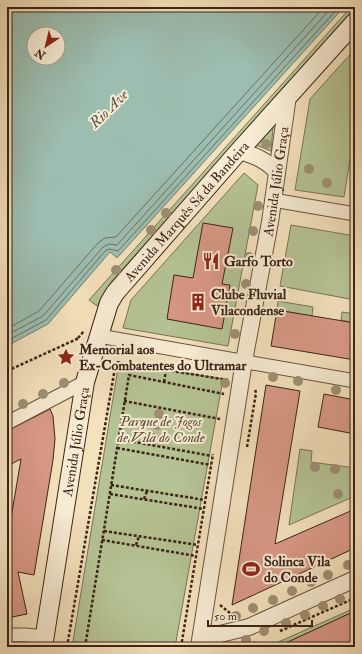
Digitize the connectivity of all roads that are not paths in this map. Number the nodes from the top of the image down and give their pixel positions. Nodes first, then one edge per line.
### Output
1 (355, 22) edge
2 (288, 96) junction
3 (239, 151) junction
4 (277, 172) junction
5 (273, 200) junction
6 (355, 214) edge
7 (100, 332) junction
8 (244, 361) junction
9 (355, 380) edge
10 (85, 382) junction
11 (7, 423) edge
12 (355, 579) edge
13 (7, 635) edge
14 (200, 640) edge
15 (44, 642) edge

1 - 2 main road, Avenida Marquês Sá da Bandeira
2 - 3 main road, Avenida Marquês Sá da Bandeira
2 - 4 street, Avenida Júlio Graça
3 - 4 street
3 - 7 main road, Avenida Marquês Sá da Bandeira
4 - 5 street, Avenida Júlio Graça
5 - 6 street
5 - 8 street, Avenida Júlio Graça
7 - 8 street
7 - 10 main road, Avenida Júlio Graça
8 - 9 street
8 - 14 street, Avenida Júlio Graça
10 - 11 street
10 - 15 main road, Avenida Júlio Graça
12 - 14 street
13 - 15 street

